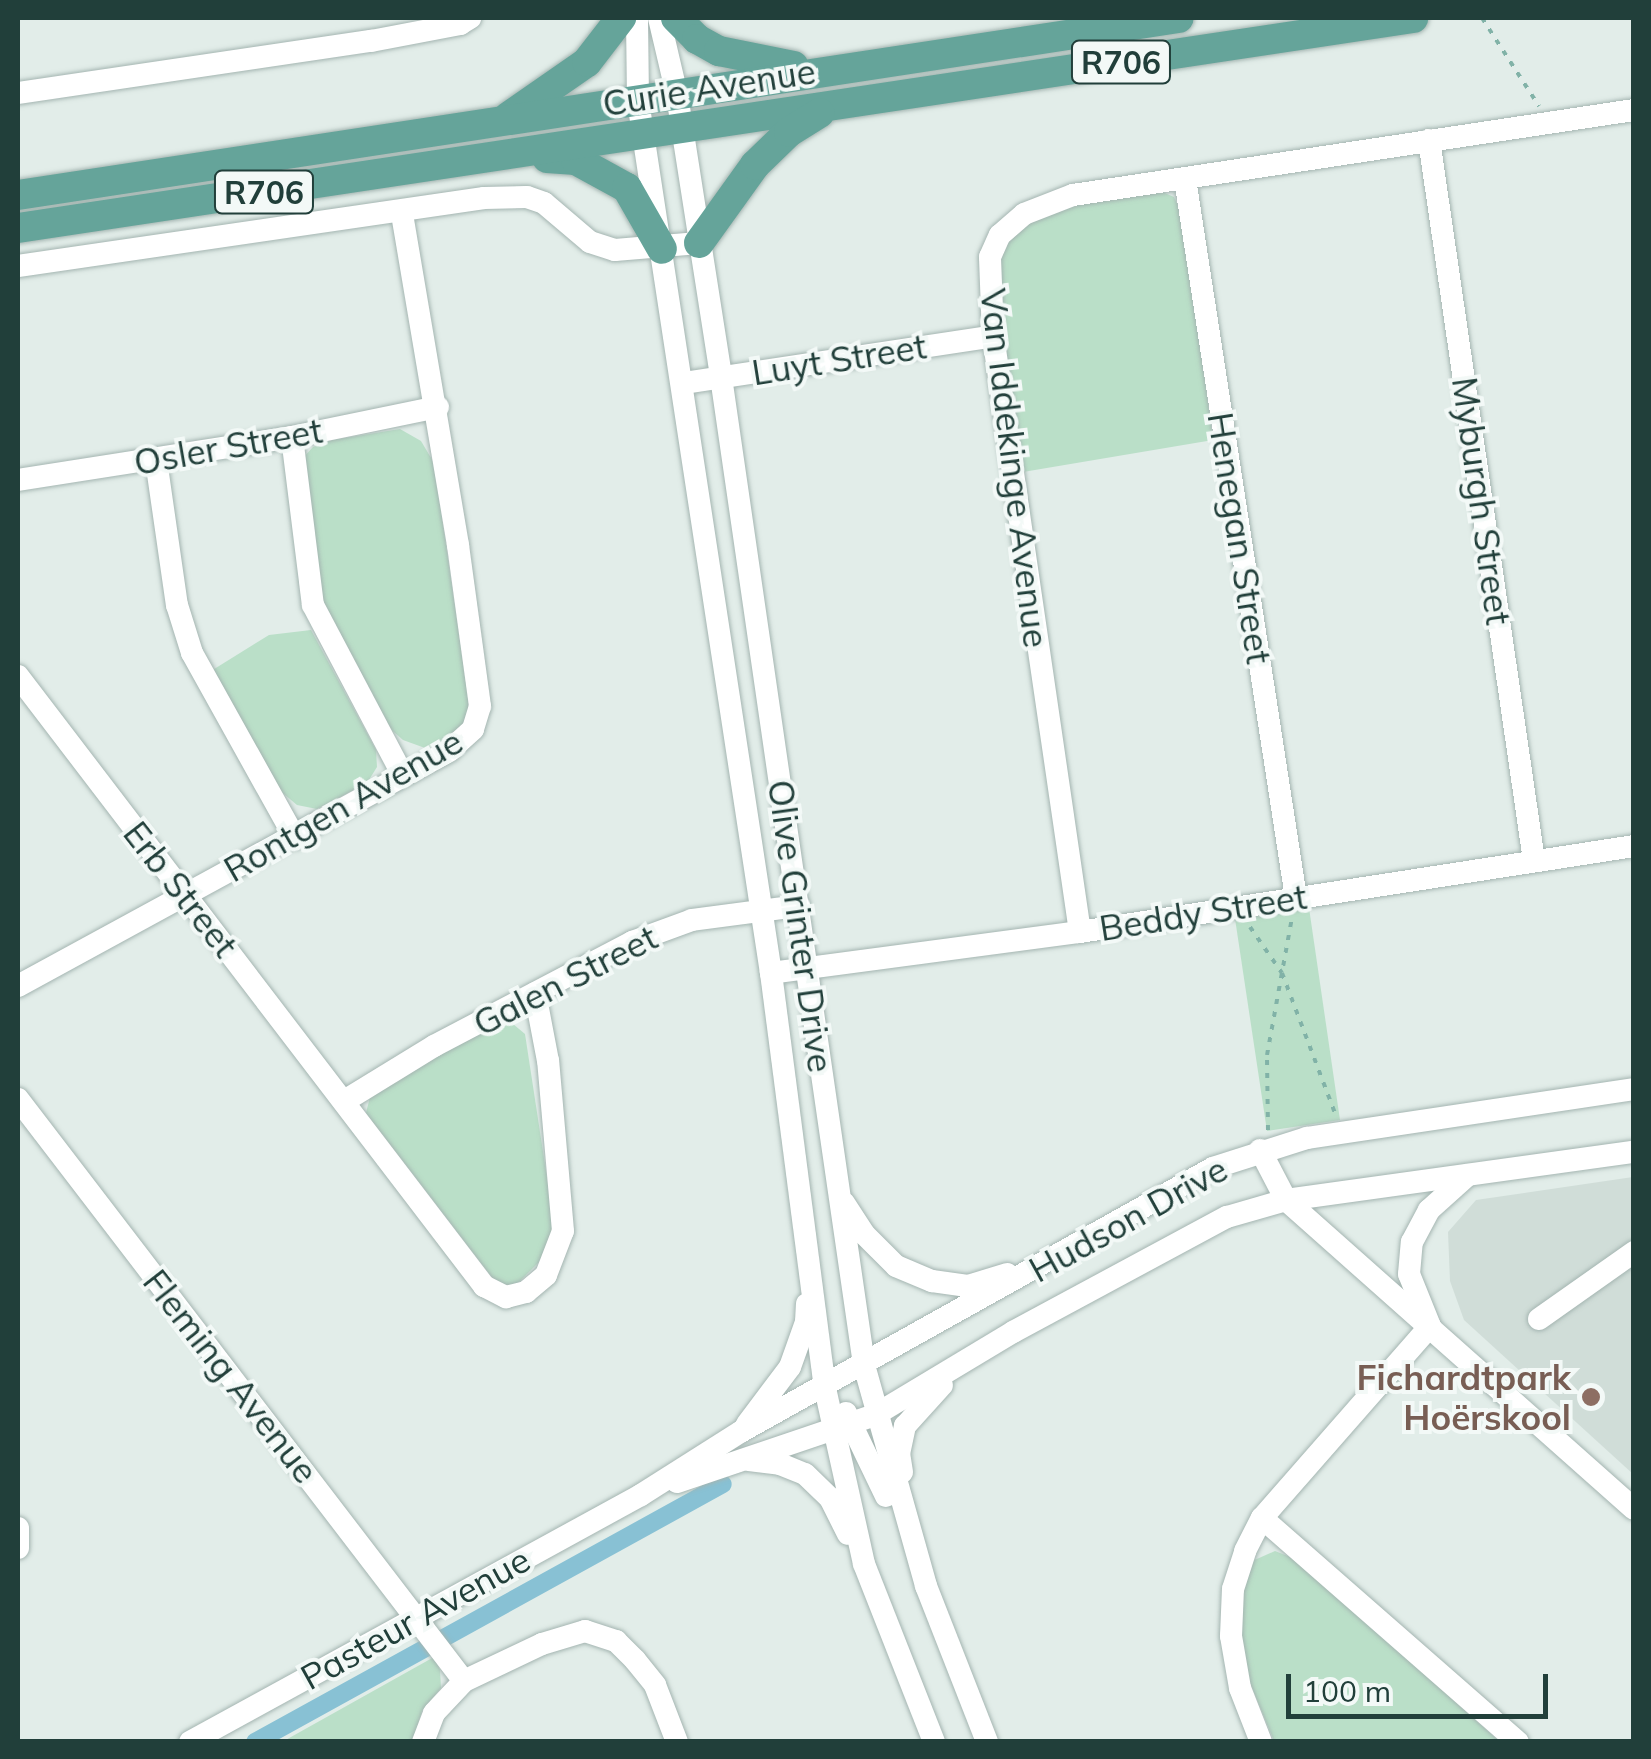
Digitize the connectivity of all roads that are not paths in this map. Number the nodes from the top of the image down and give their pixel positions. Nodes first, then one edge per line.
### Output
1 (470, 18) edge
2 (621, 18) edge
3 (637, 18) edge
4 (659, 18) edge
5 (676, 18) edge
6 (1179, 18) edge
7 (1413, 18) edge
8 (841, 70) junction
9 (18, 94) edge
10 (677, 94) junction
11 (638, 100) junction
12 (830, 106) junction
13 (1634, 110) edge
14 (501, 122) junction
15 (682, 128) junction
16 (644, 134) junction
17 (1429, 140) junction
18 (510, 156) junction
19 (1185, 179) junction
20 (18, 195) edge
21 (402, 213) junction
22 (18, 228) edge
23 (699, 243) junction
24 (662, 248) junction
25 (18, 266) edge
26 (993, 336) junction
27 (721, 377) junction
28 (684, 383) junction
29 (438, 407) junction
30 (292, 437) junction
31 (156, 460) junction
32 (18, 480) edge
33 (18, 676) edge
34 (403, 776) junction
35 (295, 838) junction
36 (1634, 846) edge
37 (1534, 861) junction
38 (186, 896) junction
39 (1296, 898) junction
40 (799, 906) junction
41 (762, 911) junction
42 (1080, 932) junction
43 (809, 970) junction
44 (771, 973) junction
45 (18, 986) edge
46 (535, 993) junction
47 (1634, 1089) edge
48 (18, 1099) edge
49 (346, 1100) junction
50 (1260, 1150) junction
51 (1634, 1152) edge
52 (1468, 1174) junction
53 (837, 1192) junction
54 (1286, 1200) junction
55 (1634, 1252) edge
56 (810, 1257) junction
57 (1057, 1258) junction
58 (1539, 1319) dead end
59 (1430, 1326) junction
60 (1013, 1332) junction
61 (864, 1365) junction
62 (825, 1388) junction
63 (854, 1421) junction
64 (742, 1431) junction
65 (742, 1460) junction
66 (641, 1495) junction
67 (1634, 1509) edge
68 (1262, 1518) junction
69 (18, 1528) edge
70 (18, 1548) edge
71 (864, 1564) junction
72 (926, 1586) junction
73 (430, 1635) junction
74 (464, 1681) junction
75 (190, 1742) edge
76 (423, 1742) edge
77 (676, 1742) edge
78 (934, 1742) edge
79 (987, 1742) edge
80 (1261, 1742) edge
81 (1518, 1742) edge

1 - 9 street
2 - 14 main road
3 - 11 street, Olive Grinter Drive
4 - 10 street, Olive Grinter Drive
5 - 8 main road
6 - 8 main road, Curie Avenue / R706
7 - 12 main road, Curie Avenue / R706
8 - 10 main road, Curie Avenue / R706
10 - 11 main road, Curie Avenue / R706
10 - 15 street, Olive Grinter Drive
11 - 14 main road, Curie Avenue / R706
11 - 16 street, Olive Grinter Drive
12 - 15 main road, Curie Avenue / R706
12 - 23 main road
13 - 17 street, Van Iddekinge Avenue
14 - 20 main road, Curie Avenue / R706
15 - 16 main road, Curie Avenue / R706
15 - 23 street, Olive Grinter Drive
16 - 18 main road, Curie Avenue / R706
16 - 24 street, Olive Grinter Drive
17 - 19 street, Van Iddekinge Avenue
17 - 37 street, Myburgh Street
18 - 22 main road, Curie Avenue / R706
18 - 24 main road
19 - 26 street, Van Iddekinge Avenue
19 - 39 street, Henegan Street
21 - 24 street
21 - 25 street
21 - 29 street, Rontgen Avenue
23 - 24 street
23 - 27 street, Olive Grinter Drive
24 - 28 street, Olive Grinter Drive
26 - 27 street, Luyt Street
26 - 42 street, Van Iddekinge Avenue
27 - 28 street, Luyt Street
27 - 40 street, Olive Grinter Drive
28 - 41 street, Olive Grinter Drive
29 - 30 street, Osler Street
29 - 34 street, Rontgen Avenue
30 - 31 street, Osler Street
30 - 34 street
31 - 32 street, Osler Street
31 - 35 street
33 - 38 street, Erb Street
34 - 35 street, Rontgen Avenue
35 - 38 street, Rontgen Avenue
36 - 37 street, Beddy Street
37 - 39 street, Beddy Street
38 - 45 street, Rontgen Avenue
38 - 49 street, Erb Street
39 - 42 street, Beddy Street
40 - 41 street, Galen Street
40 - 43 street, Olive Grinter Drive
41 - 44 street, Olive Grinter Drive
41 - 46 street, Galen Street
42 - 43 street, Beddy Street
43 - 44 street, Beddy Street
43 - 53 street, Olive Grinter Drive
44 - 56 street, Olive Grinter Drive
46 - 49 street, Galen Street
46 - 49 street, Erb Street
47 - 50 street, Hudson Drive
48 - 73 street, Fleming Avenue
50 - 54 street
50 - 57 street, Hudson Drive
51 - 52 street, Hudson Drive
52 - 54 street, Hudson Drive
52 - 59 street
53 - 57 street
53 - 61 street, Olive Grinter Drive
54 - 59 street
54 - 60 street, Hudson Drive
55 - 58 street
56 - 62 street, Olive Grinter Drive
56 - 64 street
57 - 61 street, Hudson Drive
59 - 67 street
59 - 68 street
60 - 63 street, Hudson Drive
60 - 72 street
61 - 62 street, Hudson Drive
61 - 63 street, Olive Grinter Drive
62 - 63 street, Olive Grinter Drive
62 - 64 street, Pasteur Avenue
63 - 65 street, Pasteur Avenue
63 - 71 street, Olive Grinter Drive
63 - 72 street, Olive Grinter Drive
64 - 66 street, Pasteur Avenue
65 - 66 street, Pasteur Avenue
65 - 71 street
66 - 73 street, Pasteur Avenue
68 - 80 street
68 - 81 street
69 - 70 street
71 - 78 street, Olive Grinter Drive
72 - 79 street, Olive Grinter Drive
73 - 74 street, Fleming Avenue
73 - 75 street, Pasteur Avenue
74 - 76 street
74 - 77 street

